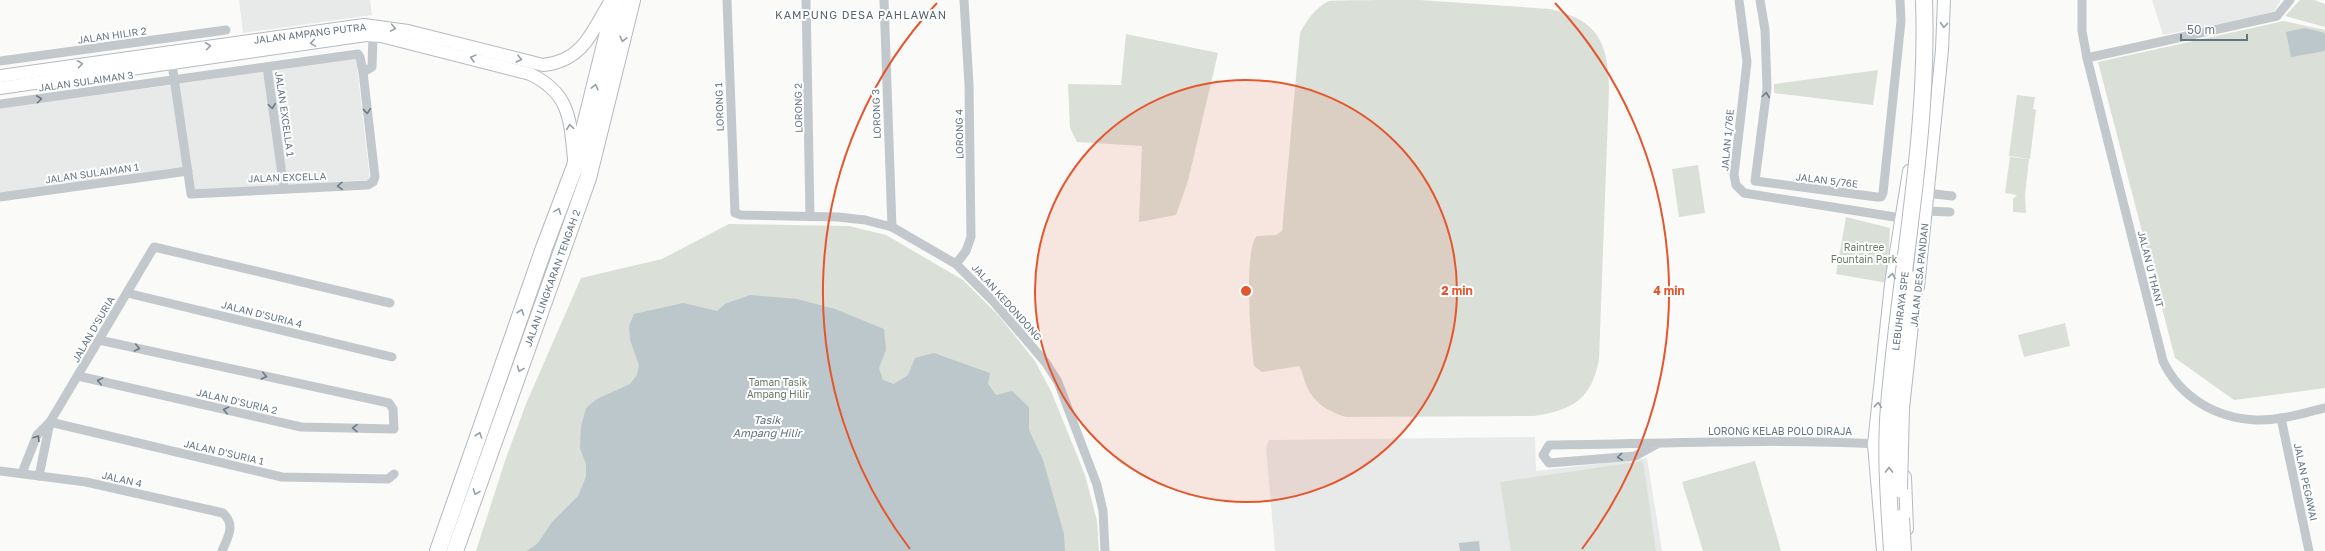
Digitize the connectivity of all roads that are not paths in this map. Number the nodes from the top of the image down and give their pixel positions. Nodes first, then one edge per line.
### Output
1 (611, 0) edge
2 (616, 0) edge
3 (632, 0) edge
4 (727, 0) edge
5 (806, 0) edge
6 (884, 0) edge
7 (964, 0) edge
8 (1738, 0) edge
9 (1760, 0) edge
10 (1900, 0) edge
11 (1919, 0) edge
12 (1924, 0) edge
13 (1927, 0) edge
14 (1934, 0) edge
15 (1944, 0) edge
16 (2082, 0) edge
17 (2290, 0) edge
18 (226, 30) dead end
19 (373, 35) junction
20 (170, 51) junction
21 (2087, 58) junction
22 (0, 61) edge
23 (172, 64) junction
24 (266, 67) junction
25 (363, 72) junction
26 (0, 76) edge
27 (174, 81) junction
28 (0, 88) edge
29 (0, 104) edge
30 (1917, 107) junction
31 (575, 166) junction
32 (188, 171) junction
33 (284, 189) junction
34 (1927, 193) junction
35 (1952, 196) dead end
36 (0, 197) edge
37 (1926, 211) junction
38 (1950, 212) dead end
39 (735, 213) joint
40 (810, 216) junction
41 (1902, 218) junction
42 (892, 227) junction
43 (956, 264) junction
44 (127, 293) junction
45 (390, 303) dead end
46 (99, 340) junction
47 (392, 357) dead end
48 (78, 376) junction
49 (2325, 408) edge
50 (2281, 418) junction
51 (50, 422) junction
52 (1656, 444) junction
53 (1874, 444) junction
54 (1904, 445) junction
55 (0, 471) edge
56 (22, 473) junction
57 (394, 474) dead end
58 (39, 476) junction
59 (222, 551) edge
60 (438, 551) edge
61 (455, 551) edge
62 (1105, 551) edge
63 (1883, 551) edge
64 (1892, 551) edge
65 (1903, 551) edge
66 (1908, 551) edge
67 (2309, 551) edge

20 -> 1 street, JALAN AMPANG PUTRA
31 -> 2 highway, JALAN LINGKARAN TENGAH 2
3 -> 61 highway, JALAN LINGKARAN TENGAH 2
4 - 39 street, LORONG 1
5 - 40 street, LORONG 2
6 - 42 street, LORONG 3
7 - 43 street, LORONG 4
8 - 41 street, JALAN 1/76E
10 -> 9 street, JALAN 5/76E
11 - 30 street
64 -> 12 highway, LEBUHRAYA SPE, bridge
13 - 30 street
14 - 65 highway, LEBUHRAYA SPE, bridge
15 -> 34 street, JALAN DESA PANDAN
16 - 21 street, JALAN U THANT
17 - 21 street
18 - 22 street, JALAN HILIR 2
19 -> 23 street, JALAN AMPANG PUTRA
19 - 25 street
31 -> 19 street, JALAN AMPANG PUTRA
20 - 23 street, JALAN EXCELLA
26 -> 20 street, JALAN AMPANG PUTRA
21 - 50 street, JALAN U THANT
23 - 27 street, JALAN EXCELLA
23 - 28 street, JALAN AMPANG PUTRA
24 - 25 street, JALAN SULAIMAN 3
24 - 27 street, JALAN SULAIMAN 3
24 -> 33 street, JALAN EXCELLA 1
25 -> 33 street, JALAN EXCELLA
29 -> 27 street, JALAN SULAIMAN 3
27 - 32 street, JALAN EXCELLA
30 - 41 street
60 -> 31 highway, JALAN LINGKARAN TENGAH 2
32 - 33 street, JALAN EXCELLA
32 - 36 street, JALAN SULAIMAN 1
34 - 35 street
34 - 37 street, JALAN DESA PANDAN
37 - 38 street
37 - 54 street, JALAN DESA PANDAN
39 - 40 street, JALAN KEDONDONG
40 - 42 street, JALAN KEDONDONG
53 -> 41 street
42 - 43 street, JALAN KEDONDONG
43 - 62 street, JALAN KEDONDONG
44 - 45 street, JALAN D'SURIA
44 - 46 street, JALAN D'SURIA
44 - 47 street, JALAN D'SURIA 4
46 - 48 street, JALAN D'SURIA
46 -> 48 street, JALAN D'SURIA 2
48 - 51 street, JALAN D'SURIA
49 - 50 street, JALAN U THANT
50 - 67 street, JALAN PEGAWAI
56 -> 51 street
51 - 57 street, JALAN D'SURIA 1
51 - 58 street
52 -> 52 street, LORONG KELAB POLO DIRAJA
52 - 53 street, LORONG KELAB POLO DIRAJA
53 - 54 street, LORONG KELAB POLO DIRAJA
53 - 63 street
54 - 66 street, JALAN DESA PANDAN
55 - 56 street, JALAN 4
56 - 58 street, JALAN 4
58 - 59 street, JALAN 4

